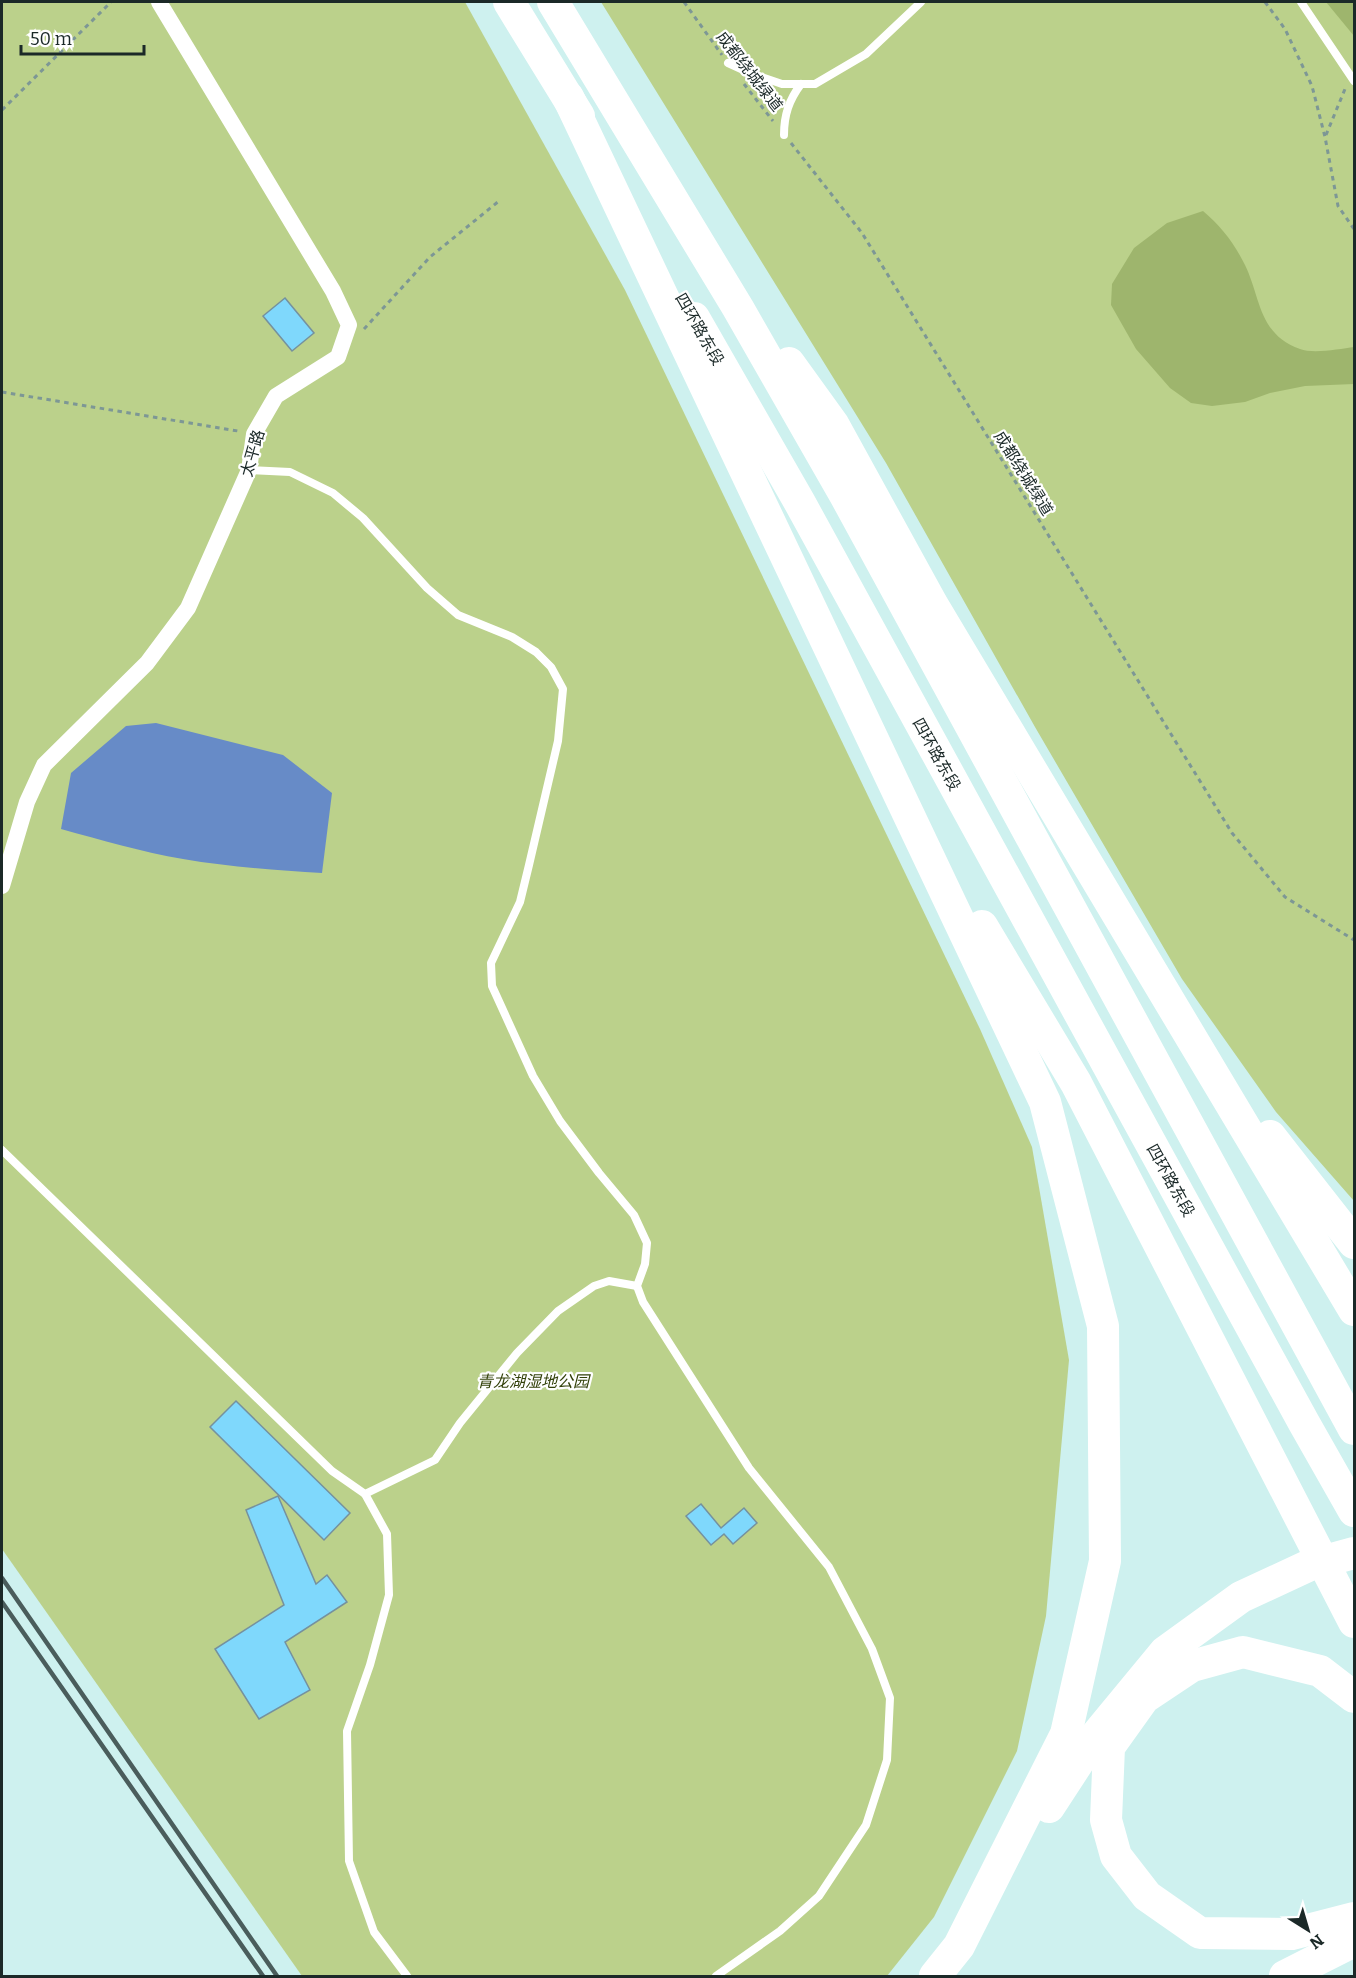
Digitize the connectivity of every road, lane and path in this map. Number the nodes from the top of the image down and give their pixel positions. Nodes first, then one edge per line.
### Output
1 (111, 2) edge
2 (159, 2) edge
3 (510, 2) edge
4 (553, 2) edge
5 (684, 2) edge
6 (921, 2) edge
7 (1265, 2) edge
8 (1302, 2) edge
9 (728, 63) junction
10 (1353, 78) edge
11 (801, 84) junction
12 (568, 97) junction
13 (2, 110) edge
14 (784, 135) junction
15 (1325, 137) junction
16 (498, 201) dead end
17 (680, 210) junction
18 (1354, 228) edge
19 (361, 332) dead end
20 (2, 392) edge
21 (254, 434) junction
22 (249, 470) junction
23 (887, 768) junction
24 (2, 886) edge
25 (1354, 940) edge
26 (1179, 1017) junction
27 (2, 1150) edge
28 (1354, 1243) edge
29 (637, 1286) junction
30 (1354, 1310) edge
31 (1354, 1429) edge
32 (365, 1494) junction
33 (1354, 1511) edge
34 (1354, 1553) edge
35 (1354, 1622) edge
36 (1354, 1697) edge
37 (1354, 1918) edge
38 (1354, 1941) edge
39 (959, 1946) junction
40 (407, 1977) edge
41 (716, 1977) edge
42 (935, 1977) edge
43 (1285, 1977) edge

1 - 13 path
2 - 21 street, 太平路
3 - 12 highway, 四环路东段
4 - 17 highway
5 - 9 path, 成都绕城绿道
6 - 11 lane
7 - 15 path
8 - 10 lane
9 - 11 lane
9 - 14 path, 成都绕城绿道
10 - 15 path
11 - 14 lane
12 - 23 highway
12 - 33 highway, 四环路东段
14 - 25 path, 成都绕城绿道
15 - 18 path
16 - 19 path
17 - 26 highway
17 - 31 highway
20 - 21 path
21 - 22 street, 太平路
22 - 24 street, 太平路
22 - 29 lane
23 - 35 highway
23 - 39 highway
26 - 28 highway
26 - 30 highway
27 - 32 lane
29 - 32 lane
29 - 41 lane
32 - 40 lane
34 - 39 highway
36 - 37 highway
38 - 43 highway
39 - 42 highway

